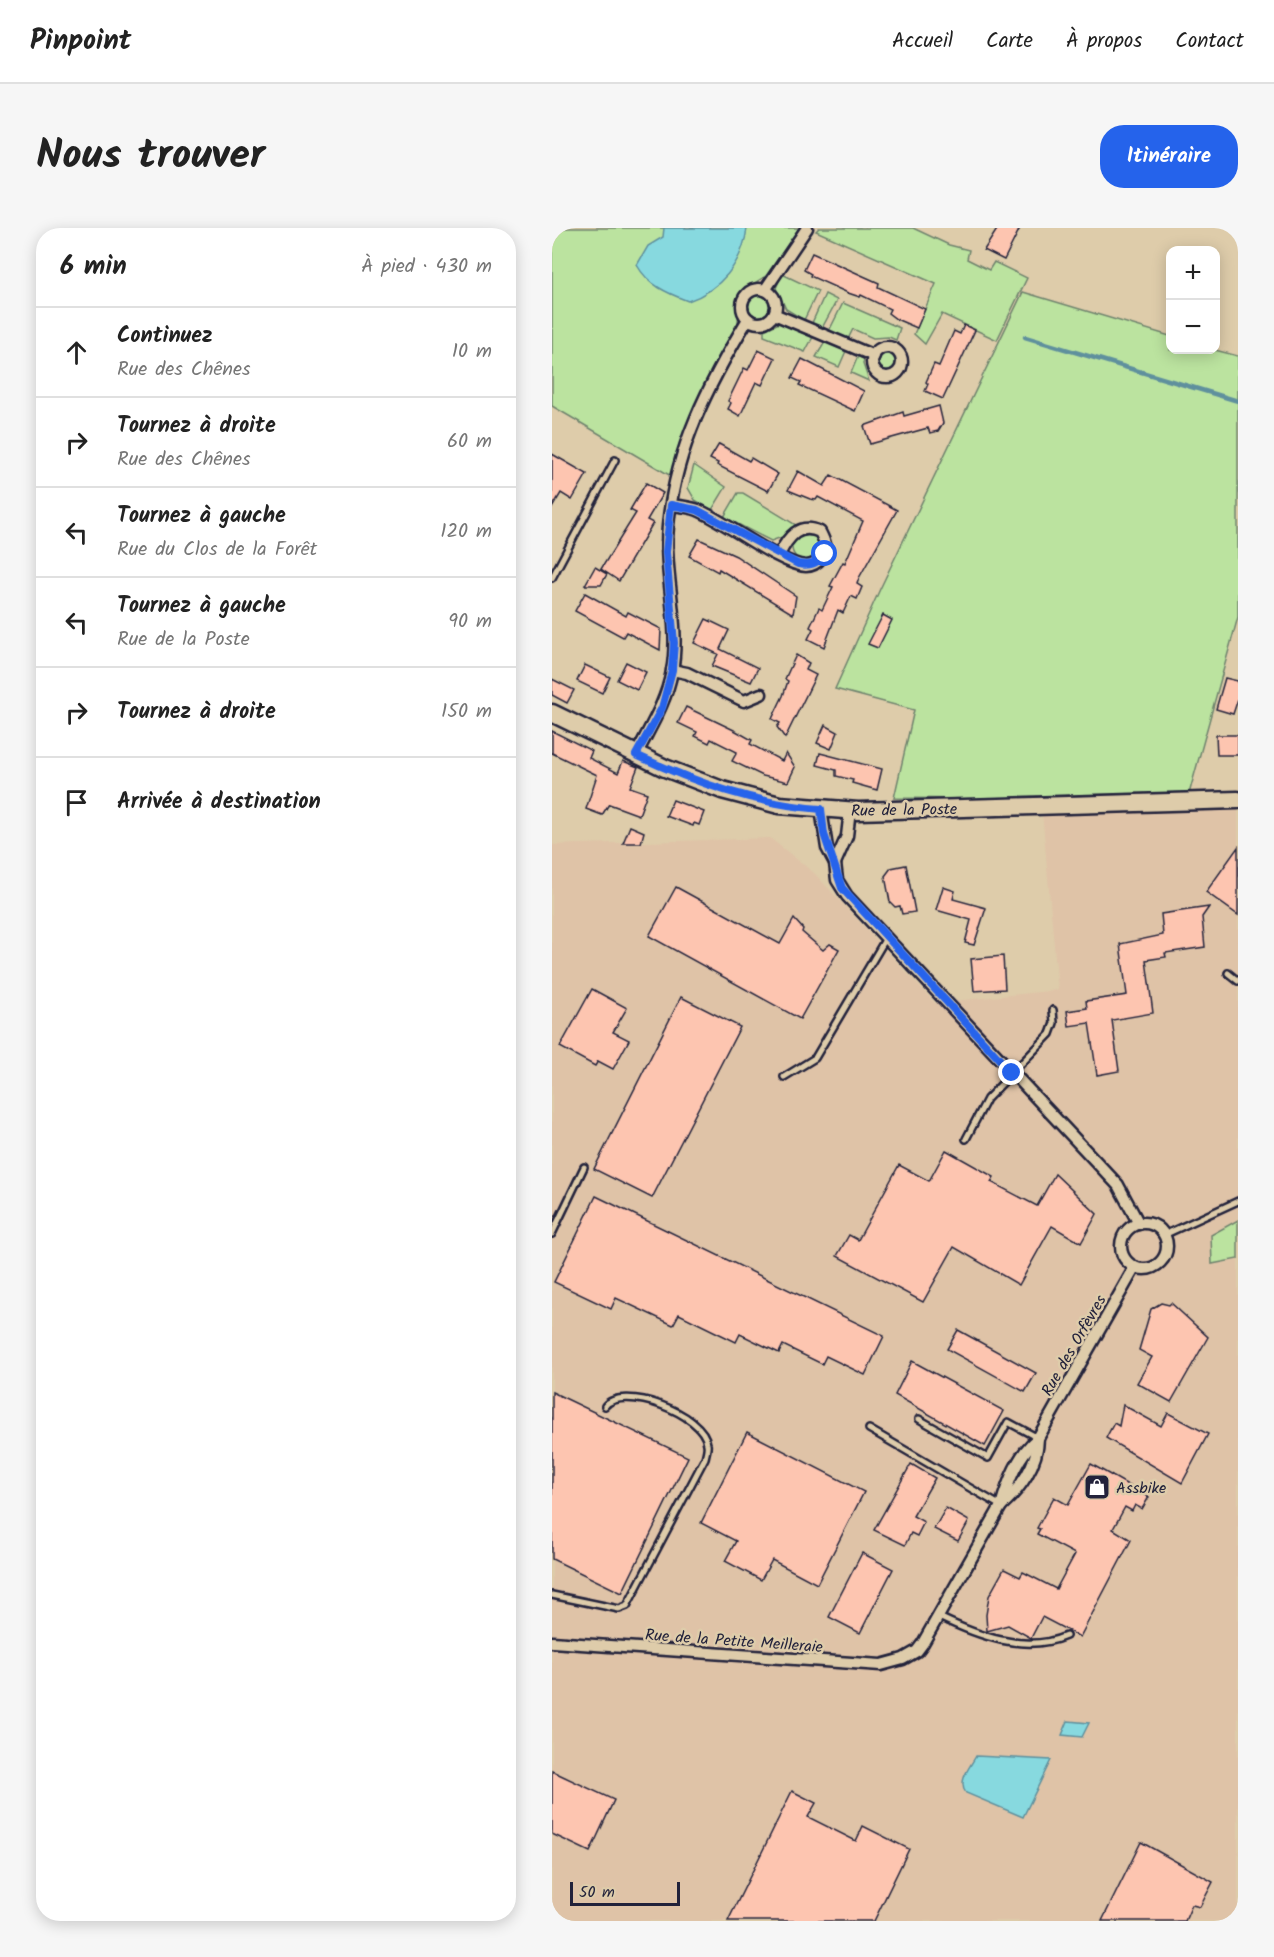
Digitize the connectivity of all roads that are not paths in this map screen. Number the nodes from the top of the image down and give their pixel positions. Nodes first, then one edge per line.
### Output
1 (807, 228) edge
2 (765, 290) junction
3 (774, 314) junction
4 (748, 319) junction
5 (874, 356) dead end
6 (615, 460) dead end
7 (671, 505) junction
8 (779, 555) junction
9 (552, 578) edge
10 (672, 670) junction
11 (761, 694) dead end
12 (552, 713) edge
13 (636, 755) junction
14 (1238, 800) edge
15 (821, 809) junction
16 (850, 810) junction
17 (835, 863) junction
18 (886, 938) junction
19 (1228, 973) dead end
20 (1238, 981) edge
21 (1053, 1010) dead end
22 (1012, 1073) junction
23 (783, 1077) dead end
24 (966, 1139) dead end
25 (584, 1167) dead end
26 (1238, 1201) edge
27 (1139, 1224) junction
28 (552, 1234) edge
29 (1164, 1235) junction
30 (1135, 1267) junction
31 (605, 1406) dead end
32 (919, 1419) dead end
33 (869, 1429) dead end
34 (1038, 1438) junction
35 (1001, 1506) junction
36 (552, 1595) edge
37 (939, 1617) junction
38 (1066, 1636) dead end
39 (552, 1642) edge
40 (912, 1654) joint

1 - 2 street
2 - 3 street
2 - 4 street
3 - 4 street
3 - 5 street
4 - 7 street
6 - 9 lane
7 - 8 street
7 - 10 street
8 - 8 street
10 - 11 street
10 - 13 street
12 - 13 street, Rue de la Poste
13 - 15 street, Rue de la Poste
14 - 16 street, Rue de la Poste
15 - 16 street, Rue de la Poste
15 - 17 street
16 - 17 street
17 - 18 street
18 - 22 street
18 - 23 lane
19 - 20 lane
21 - 22 lane
22 - 24 lane
22 - 27 street
25 - 28 lane
26 - 29 lane
27 - 29 street
27 - 30 street
29 - 30 street
30 - 34 street, Rue des Orfèvres
31 - 36 lane
32 - 34 lane
33 - 35 lane
34 - 35 street, Rue des Orfèvres
35 - 37 street, Rue des Orfèvres
37 - 38 lane
37 - 40 street, Rue des Orfèvres
39 - 40 street, Rue de la Petite Meilleraie

